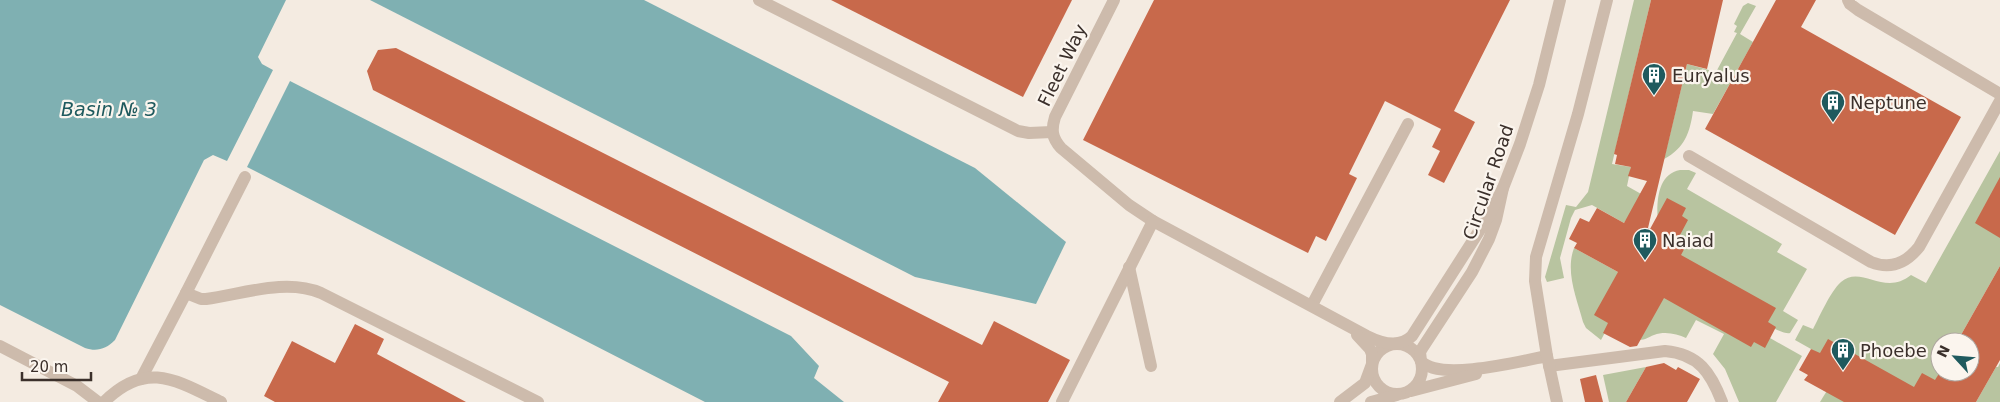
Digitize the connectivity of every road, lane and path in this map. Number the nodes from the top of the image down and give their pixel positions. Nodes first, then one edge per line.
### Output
1 (759, 0) edge
2 (1114, 0) edge
3 (1560, 0) edge
4 (1607, 0) edge
5 (1848, 0) edge
6 (2000, 94) edge
7 (2000, 101) edge
8 (1408, 124) dead end
9 (1052, 132) junction
10 (1689, 156) dead end
11 (245, 177) dead end
12 (1502, 188) junction
13 (1153, 220) junction
14 (1129, 267) junction
15 (186, 293) junction
16 (1312, 305) junction
17 (1327, 313) junction
18 (1395, 344) junction
19 (0, 346) edge
20 (1421, 361) junction
21 (1548, 361) junction
22 (1372, 364) junction
23 (1151, 366) dead end
24 (1498, 366) junction
25 (141, 379) junction
26 (1402, 394) junction
27 (98, 402) edge
28 (104, 402) edge
29 (221, 402) edge
30 (538, 402) edge
31 (1062, 402) edge
32 (1340, 402) edge
33 (1371, 402) edge
34 (1557, 402) edge
35 (1722, 402) edge

1 - 9 lane
2 - 9 lane, Fleet Way
3 - 12 lane, Circular Road
4 - 21 lane
5 - 6 lane
7 - 10 lane
8 - 16 lane
9 - 13 lane, Fleet Way
11 - 15 lane
12 - 18 lane
12 - 20 lane, Circular Road
13 - 14 lane
13 - 16 lane, Fleet Way
14 - 23 lane
14 - 31 lane
15 - 25 lane
15 - 30 lane
16 - 17 lane, Fleet Way
17 - 18 lane
17 - 22 lane
18 - 20 lane
18 - 22 lane
19 - 27 lane
20 - 24 lane
20 - 26 lane
21 - 24 lane
21 - 34 lane
21 - 35 lane
22 - 26 lane
22 - 32 lane
24 - 26 lane
25 - 28 lane
25 - 29 lane
26 - 33 lane

